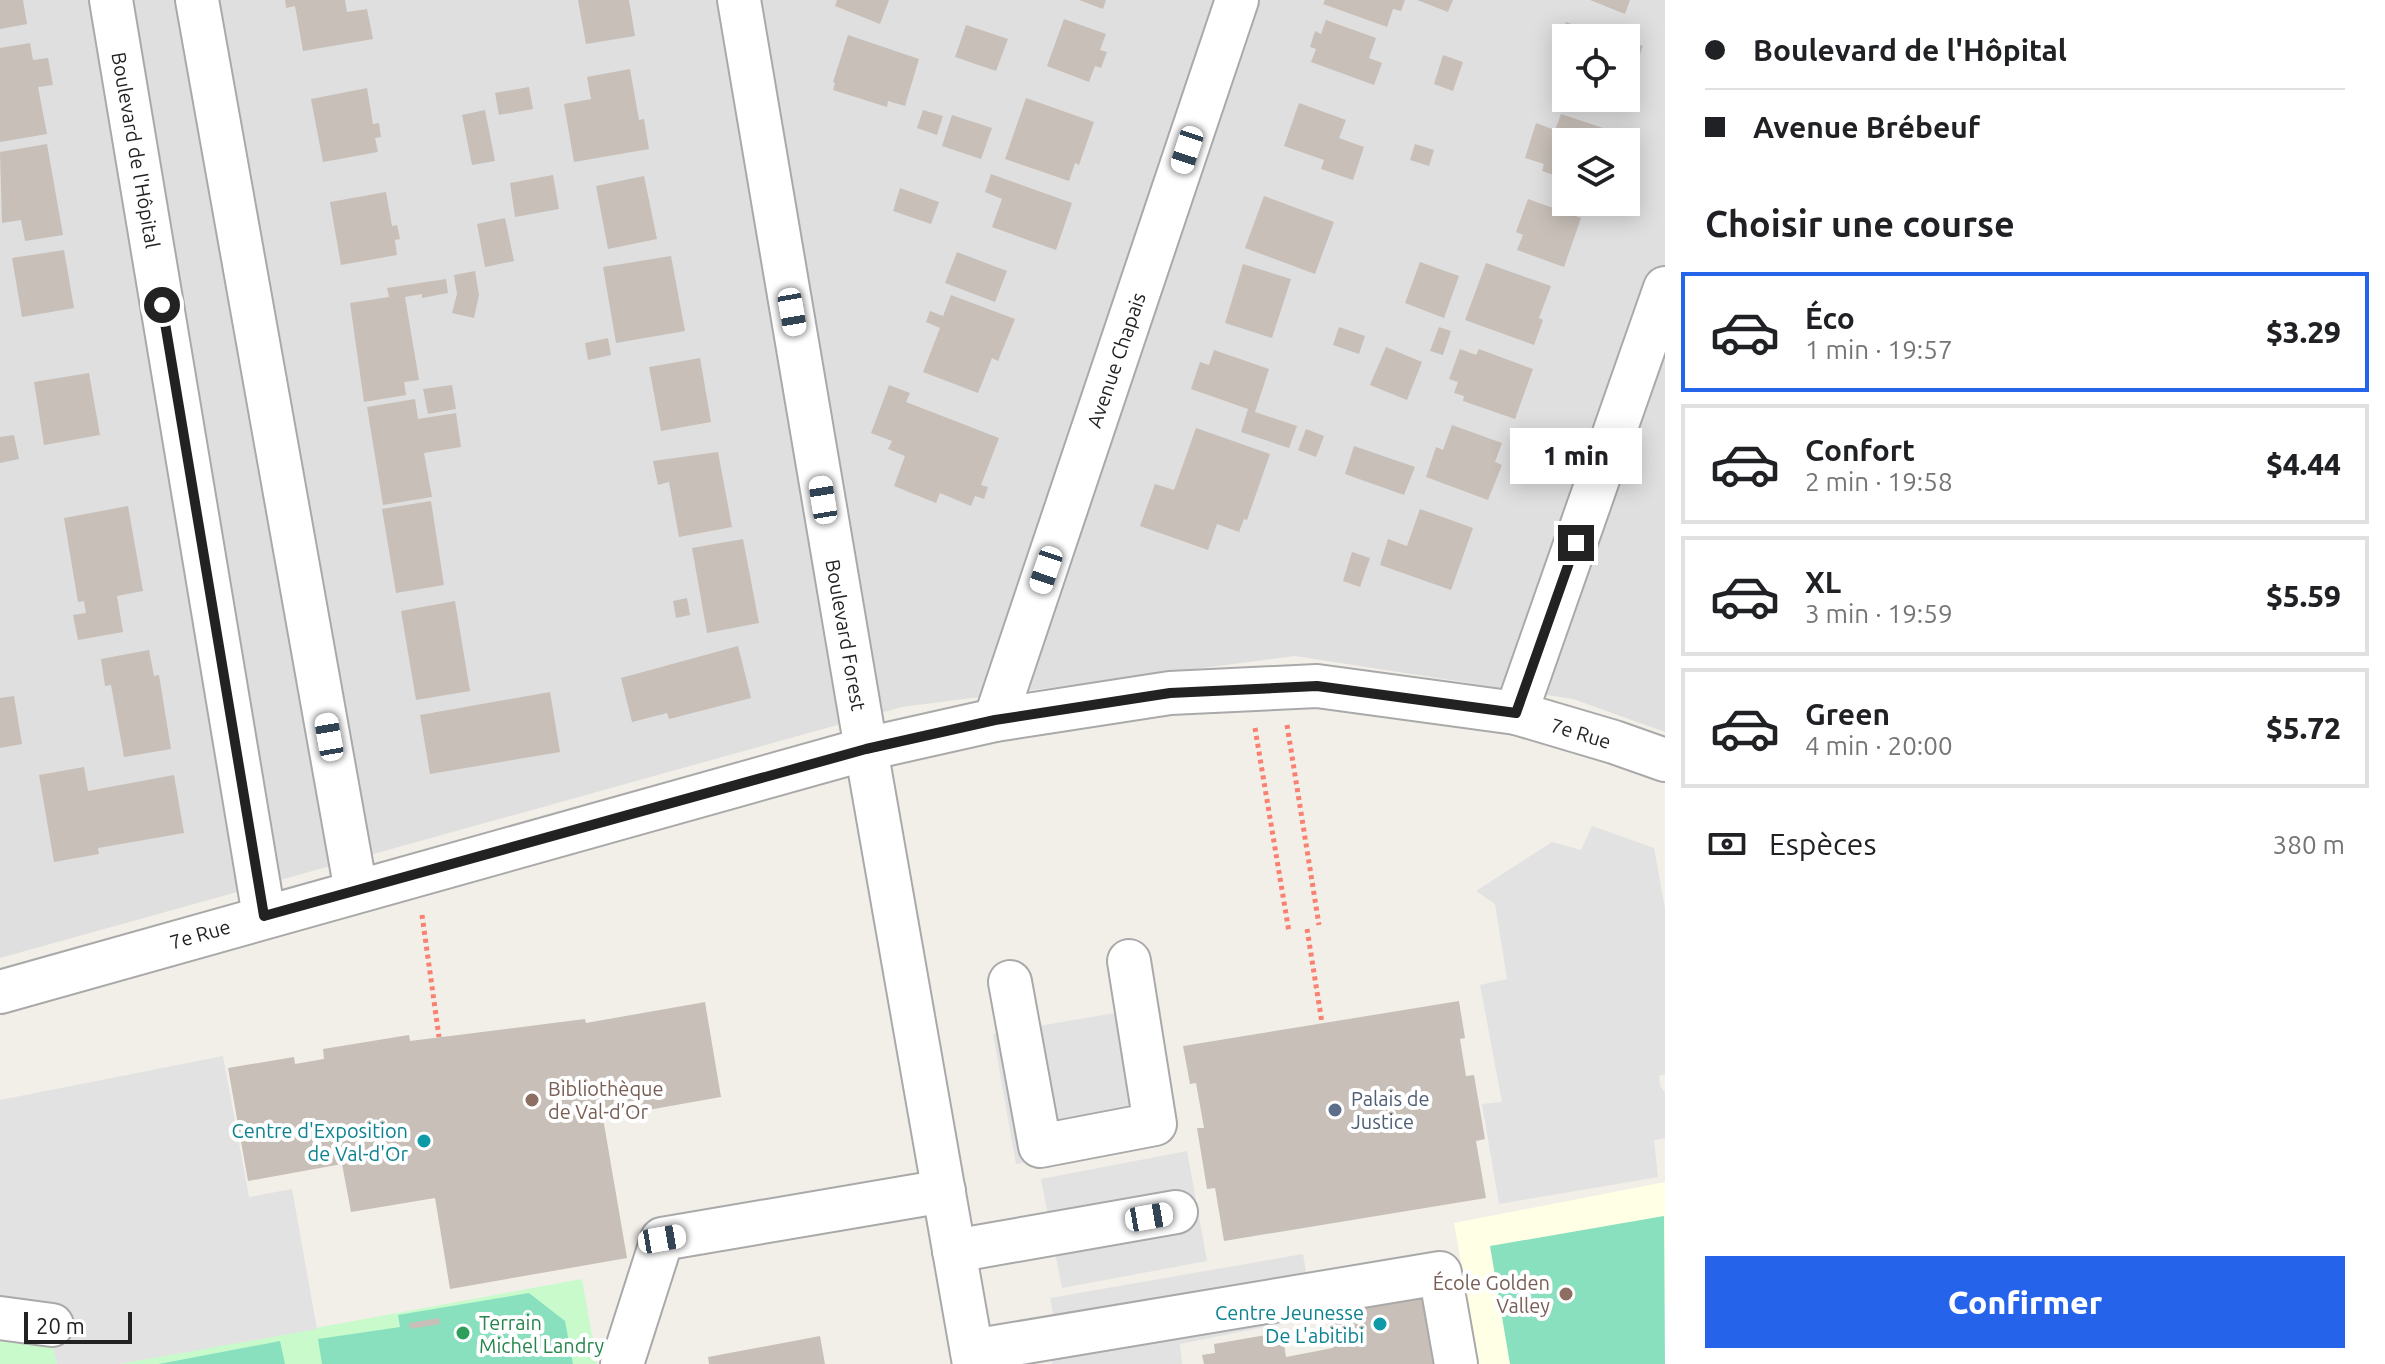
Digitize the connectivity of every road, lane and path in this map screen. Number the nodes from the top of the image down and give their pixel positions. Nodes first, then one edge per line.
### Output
1 (111, 0) edge
2 (197, 0) edge
3 (739, 0) edge
4 (1237, 0) edge
5 (1665, 288) edge
6 (1265, 688) junction
7 (1516, 713) junction
8 (995, 720) junction
9 (866, 749) junction
10 (1665, 760) edge
11 (416, 874) junction
12 (356, 891) junction
13 (264, 916) junction
14 (1319, 925) dead end
15 (1307, 929) dead end
16 (1289, 932) dead end
17 (1129, 961) dead end
18 (1010, 982) dead end
19 (0, 992) edge
20 (1322, 1023) dead end
21 (439, 1037) dead end
22 (944, 1191) junction
23 (1176, 1212) dead end
24 (954, 1251) junction
25 (0, 1318) edge
26 (52, 1325) dead end
27 (973, 1357) edge
28 (622, 1364) edge
29 (1456, 1364) edge

1 - 13 street, Boulevard de l'Hôpital
2 - 12 street
3 - 9 street, Boulevard Forest
4 - 8 street, Avenue Chapais
5 - 7 street
6 - 7 street, 7e Rue
6 - 8 street, 7e Rue
6 - 14 path
6 - 16 path
7 - 10 street, 7e Rue
8 - 9 street, 7e Rue
9 - 11 street, 7e Rue
9 - 22 street, Boulevard Forest
11 - 12 street, 7e Rue
11 - 21 path
12 - 13 street, 7e Rue
13 - 19 street, 7e Rue
15 - 20 path
17 - 18 street
22 - 24 street, Boulevard Forest
22 - 28 street
23 - 24 street
24 - 27 street, Boulevard Forest
25 - 26 street
27 - 29 street

